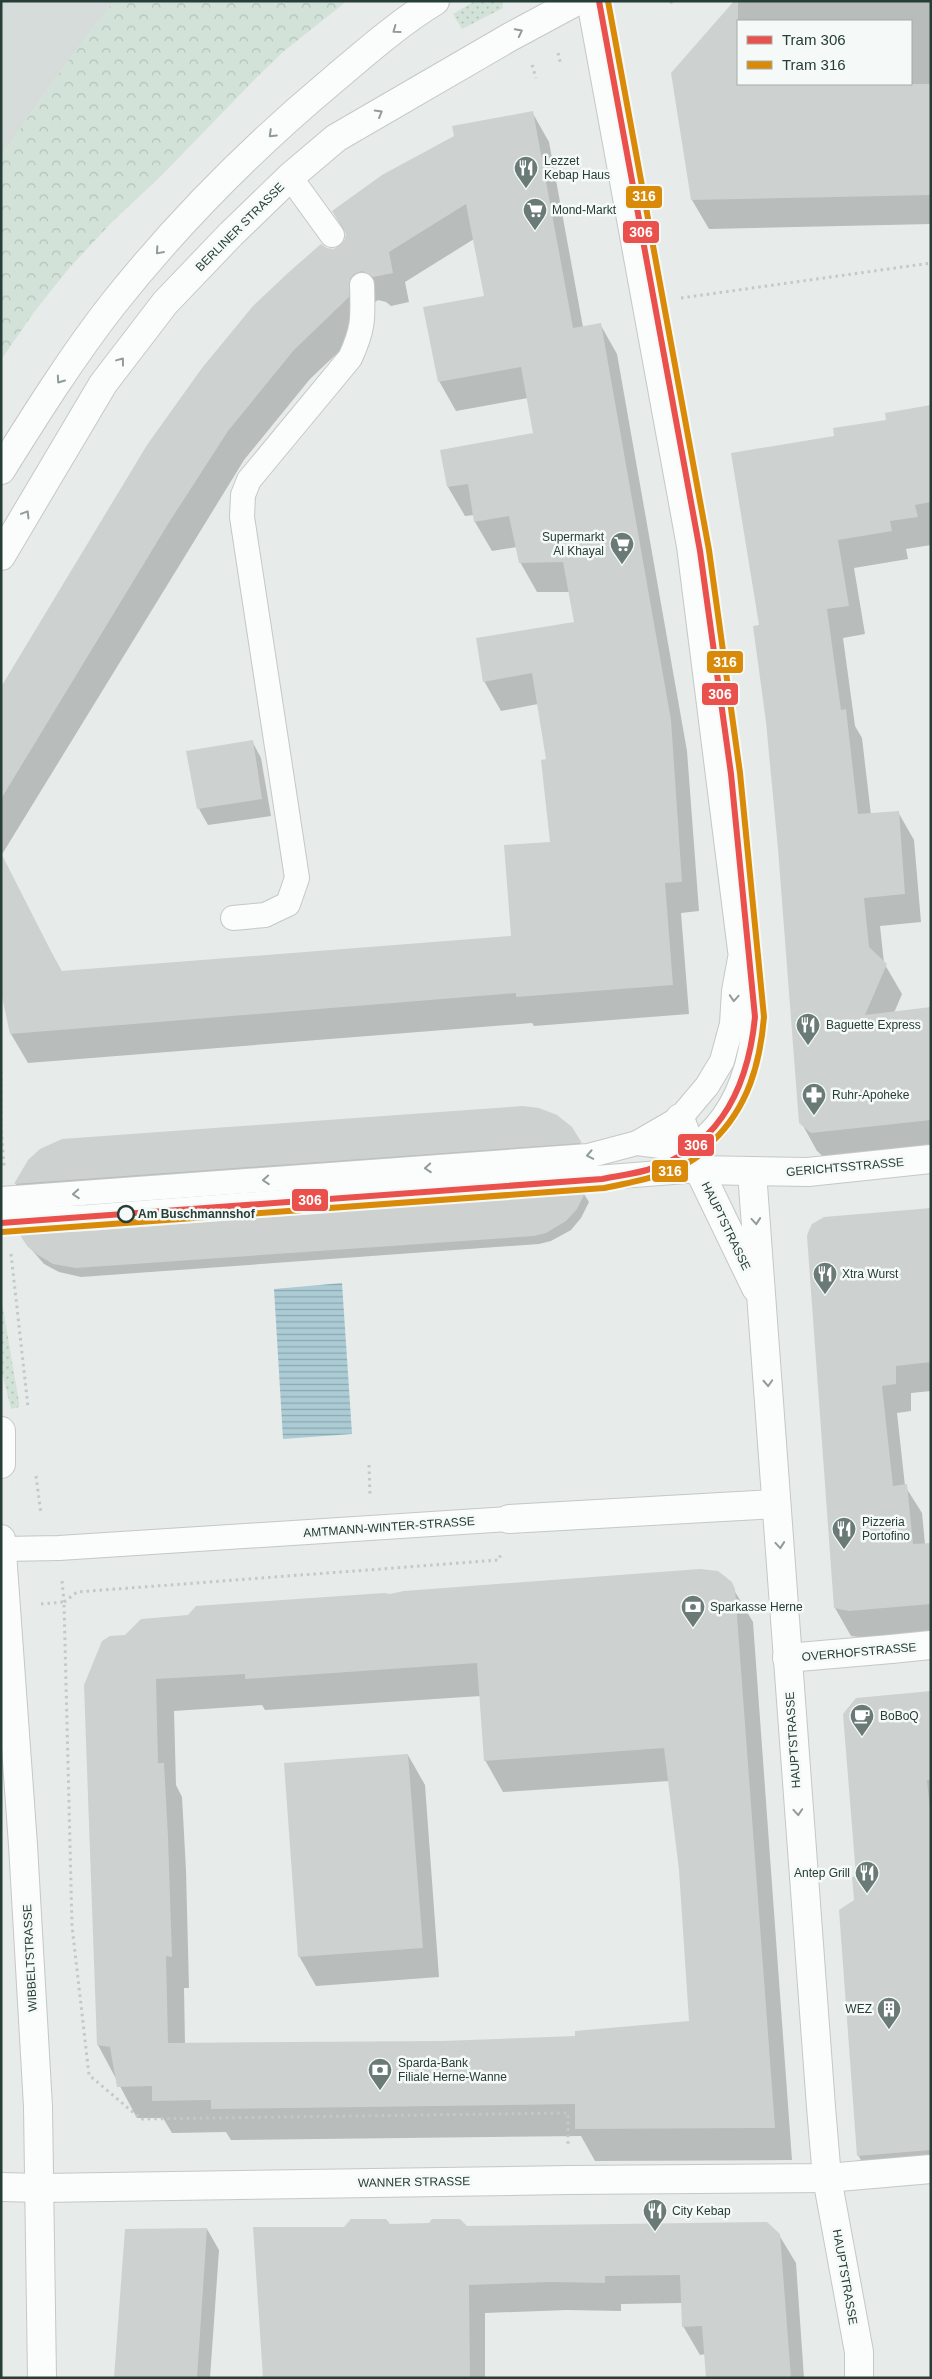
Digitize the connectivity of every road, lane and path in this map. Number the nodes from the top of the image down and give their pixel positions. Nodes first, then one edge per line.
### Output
1 (436, 1) edge
2 (577, 1) edge
3 (591, 1) edge
4 (290, 177) junction
5 (332, 235) dead end
6 (931, 263) edge
7 (362, 284) dead end
8 (647, 304) junction
9 (1, 470) edge
10 (1, 556) edge
11 (233, 918) dead end
12 (742, 950) junction
13 (1, 1072) edge
14 (680, 1118) junction
15 (638, 1143) junction
16 (931, 1159) edge
17 (695, 1160) junction
18 (752, 1172) junction
19 (3, 1207) edge
20 (763, 1302) junction
21 (1, 1431) edge
22 (1, 1464) edge
23 (369, 1465) dead end
24 (370, 1481) dead end
25 (775, 1504) junction
26 (509, 1519) junction
27 (2, 1544) edge
28 (64, 1602) junction
29 (7, 1607) junction
30 (931, 1646) edge
31 (786, 1658) junction
32 (931, 2169) edge
33 (827, 2178) junction
34 (569, 2180) junction
35 (1, 2187) edge
36 (41, 2188) junction
37 (42, 2378) edge
38 (859, 2378) edge

1 -> 9 street
4 -> 2 street, BERLINER STRASSE
3 - 8 street
4 - 5 lane
10 -> 4 street, BERLINER STRASSE
6 - 8 path
7 - 11 lane
8 - 12 street
12 -> 14 lane
12 - 17 lane
13 - 19 path
14 - 15 lane
14 - 17 street, HAUPTSTRASSE
15 - 17 lane
15 -> 19 lane
16 - 18 street, GERICHTSSTRASSE
17 - 18 street, GERICHTSSTRASSE
17 - 19 lane
17 - 20 street, HAUPTSTRASSE
18 -> 20 street, HAUPTSTRASSE
20 -> 25 street, HAUPTSTRASSE
21 - 22 street
23 - 24 path
25 - 26 street, AMTMANN-WINTER-STRASSE
25 -> 31 street, HAUPTSTRASSE
26 - 27 lane, AMTMANN-WINTER-STRASSE
26 - 28 path
27 - 29 street, WIBBELTSTRASSE
28 - 29 path
28 - 34 path
29 - 36 street, WIBBELTSTRASSE
30 - 31 street, OVERHOFSTRASSE
31 -> 33 street, HAUPTSTRASSE
32 - 33 street
33 - 34 street, WANNER STRASSE
33 - 38 street, HAUPTSTRASSE
34 - 36 street, WANNER STRASSE
35 - 36 street, WANNER STRASSE
36 - 37 street, WIBBELTSTRASSE

